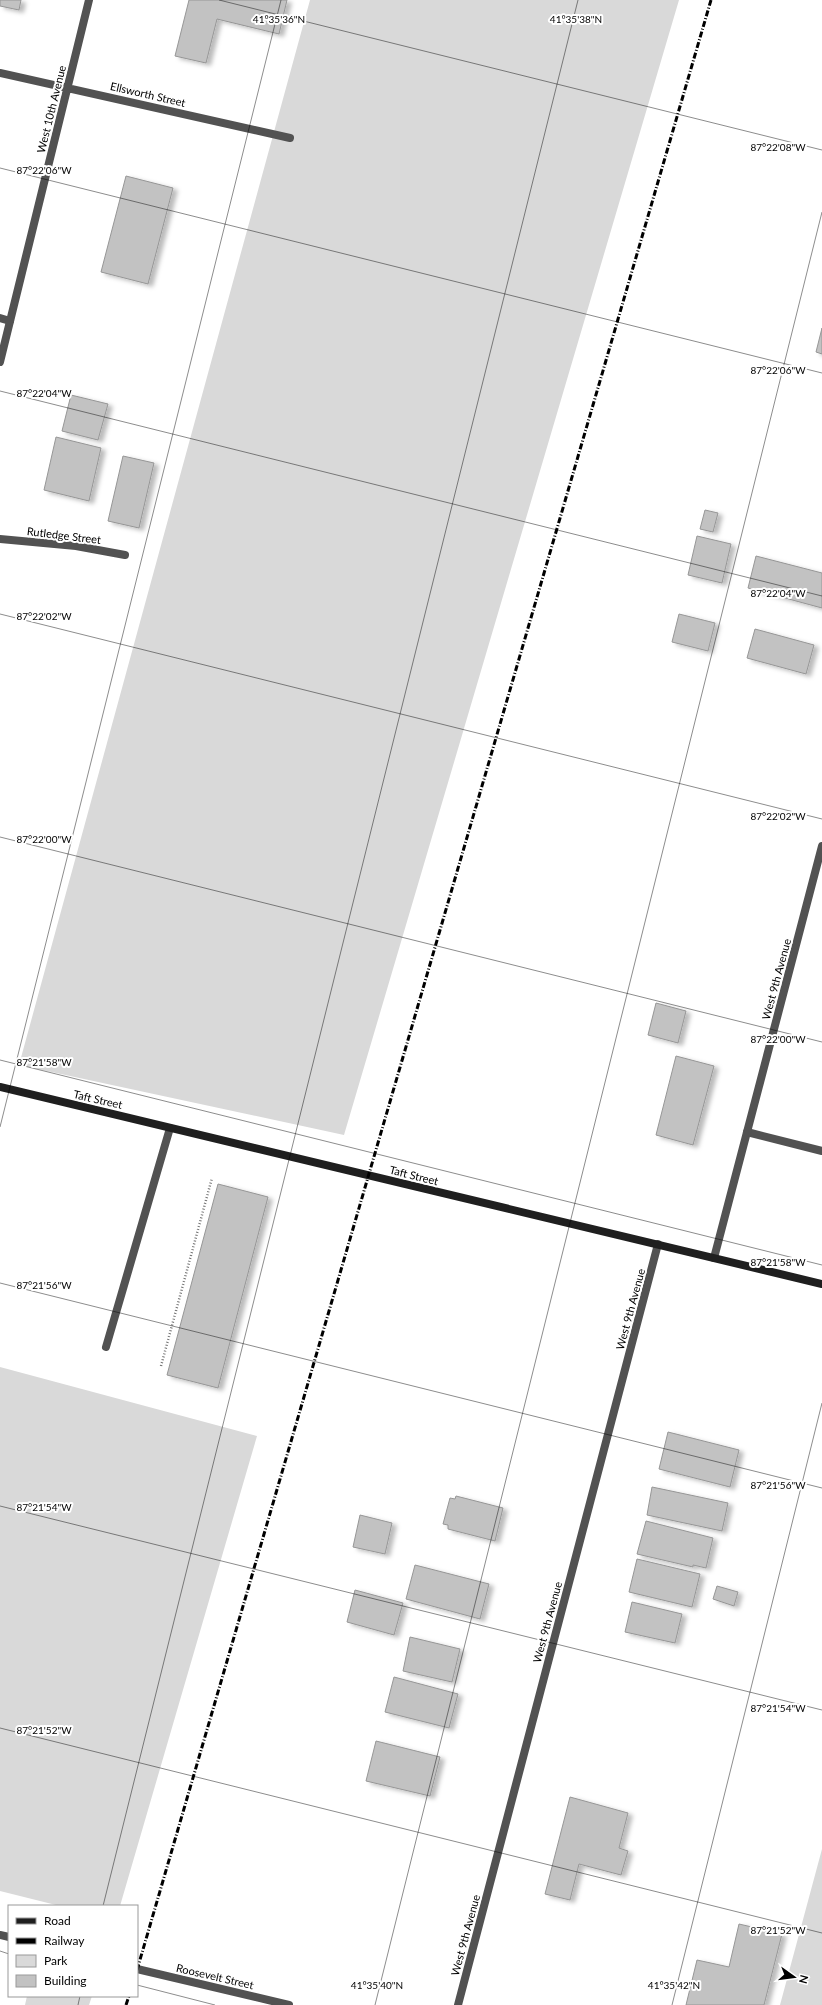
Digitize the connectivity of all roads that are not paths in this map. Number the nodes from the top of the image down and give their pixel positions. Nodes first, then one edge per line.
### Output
1 (89, 0) edge
2 (0, 72) edge
3 (68, 88) junction
4 (290, 138) dead end
5 (0, 318) edge
6 (10, 321) junction
7 (0, 362) edge
8 (0, 539) edge
9 (125, 556) dead end
10 (822, 846) edge
11 (0, 1087) edge
12 (170, 1128) junction
13 (747, 1132) junction
14 (822, 1151) edge
15 (658, 1244) junction
16 (714, 1258) junction
17 (822, 1284) edge
18 (106, 1348) dead end
19 (138, 1969) edge
20 (289, 2005) edge
21 (458, 2005) edge

1 - 3 street, West 10th Avenue
2 - 3 street, Ellsworth Street
3 - 4 street, Ellsworth Street
3 - 6 street, West 10th Avenue
5 - 6 street
6 - 7 street, West 10th Avenue
8 - 9 street, Rutledge Street
10 - 13 street, West 9th Avenue
11 - 12 street, Taft Street
12 - 15 street, Taft Street
12 - 18 street
13 - 14 street
13 - 16 street, West 9th Avenue
15 - 16 street, Taft Street
15 - 21 street, West 9th Avenue
16 - 17 street, Taft Street
19 - 20 street, Roosevelt Street

